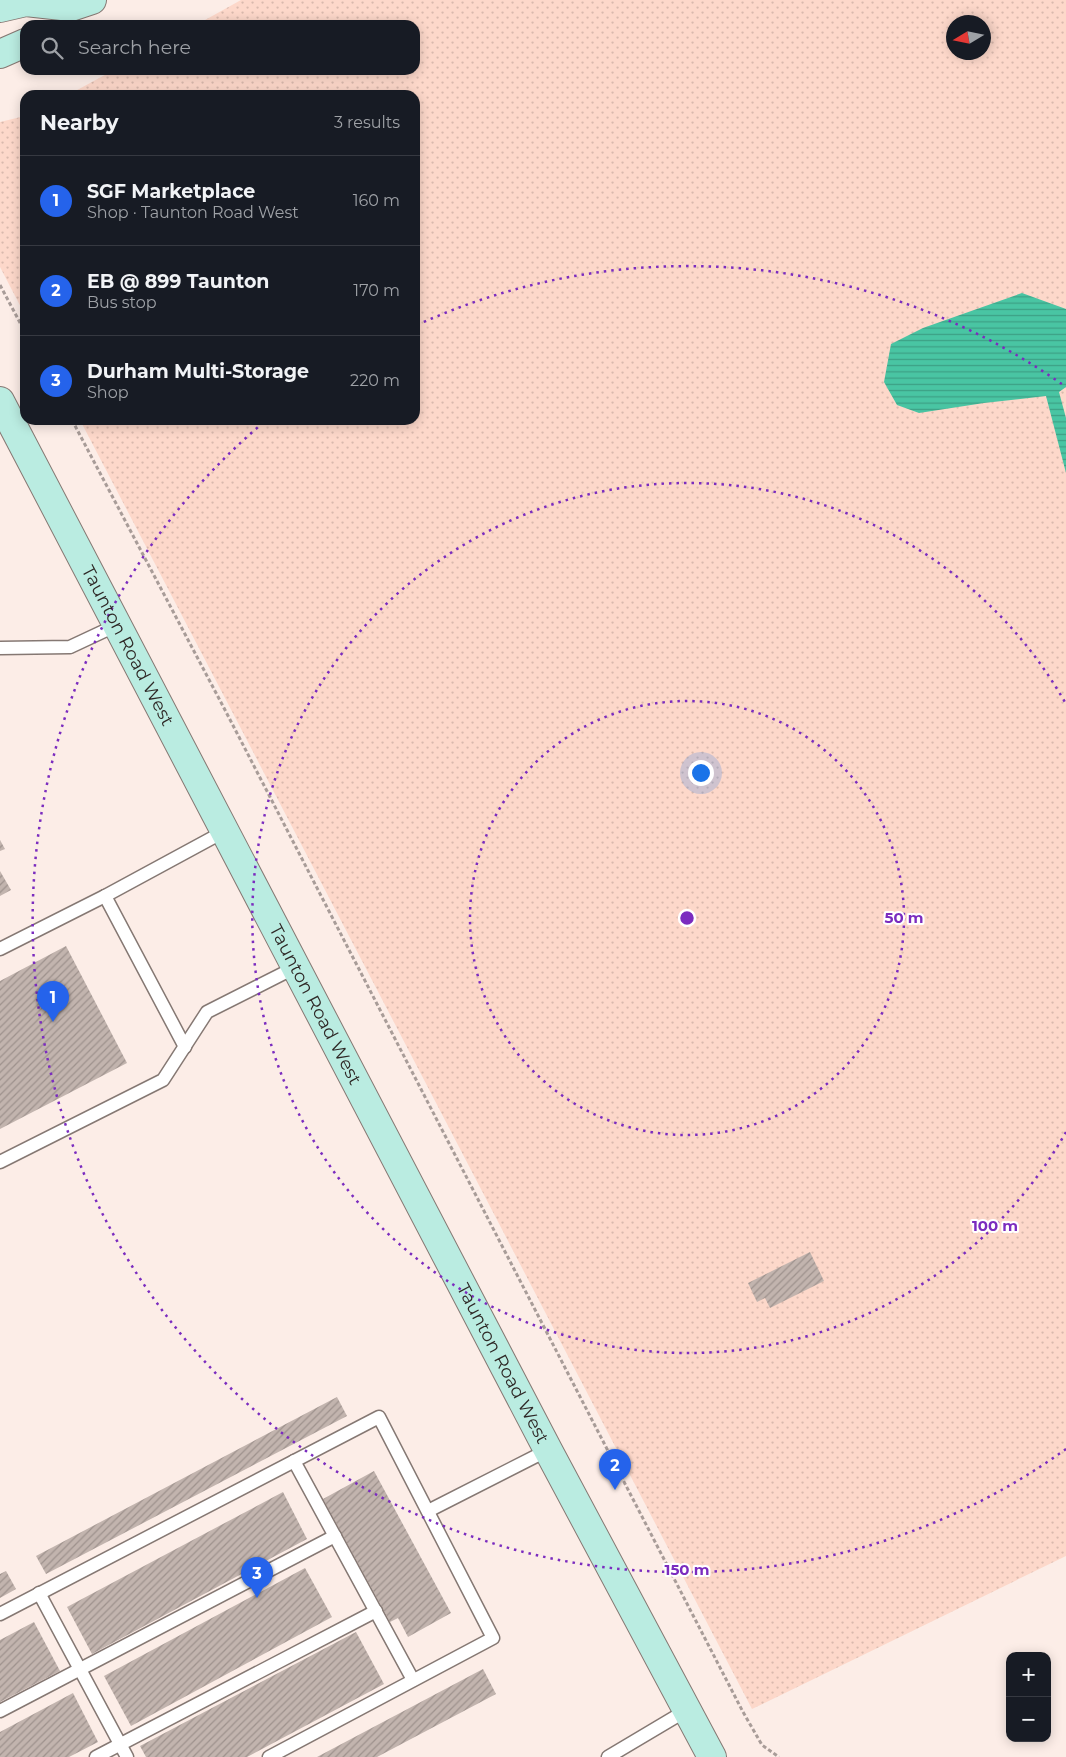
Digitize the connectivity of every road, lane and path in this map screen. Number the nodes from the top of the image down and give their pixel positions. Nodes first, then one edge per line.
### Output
1 (81, 3) edge
2 (0, 8) edge
3 (57, 20) edge
4 (20, 46) edge
5 (0, 54) edge
6 (0, 285) edge
7 (20, 323) edge
8 (0, 401) edge
9 (75, 425) edge
10 (117, 625) junction
11 (0, 648) edge
12 (225, 831) junction
13 (105, 896) junction
14 (0, 949) edge
15 (296, 967) junction
16 (185, 1047) junction
17 (0, 1162) edge
18 (548, 1450) junction
19 (294, 1461) junction
20 (428, 1511) junction
21 (335, 1536) junction
22 (39, 1593) junction
23 (376, 1611) junction
24 (0, 1614) edge
25 (80, 1669) junction
26 (413, 1680) junction
27 (687, 1710) junction
28 (0, 1711) edge
29 (120, 1744) junction
30 (611, 1756) edge
31 (96, 1757) edge
32 (127, 1757) edge
33 (269, 1757) edge
34 (712, 1757) edge
35 (779, 1757) edge

1 - 2 main road
1 - 3 main road
4 - 5 main road
6 - 7 path
8 - 10 main road, Taunton Road West
9 - 35 path
10 - 11 lane
10 - 12 main road, Taunton Road West
12 - 13 lane
12 - 15 main road, Taunton Road West
13 - 14 lane
13 - 16 lane
15 - 16 lane
15 - 18 main road, Taunton Road West
16 - 17 lane
18 - 20 lane
18 - 27 main road, Taunton Road West
19 - 20 lane
19 - 21 lane
19 - 22 lane
20 - 26 lane
21 - 23 lane
21 - 25 lane
22 - 24 lane
22 - 25 lane
23 - 26 lane
23 - 29 lane
25 - 28 lane
25 - 29 lane
26 - 33 lane
27 - 30 lane
27 - 34 main road, Taunton Road West
29 - 31 lane
29 - 32 lane

